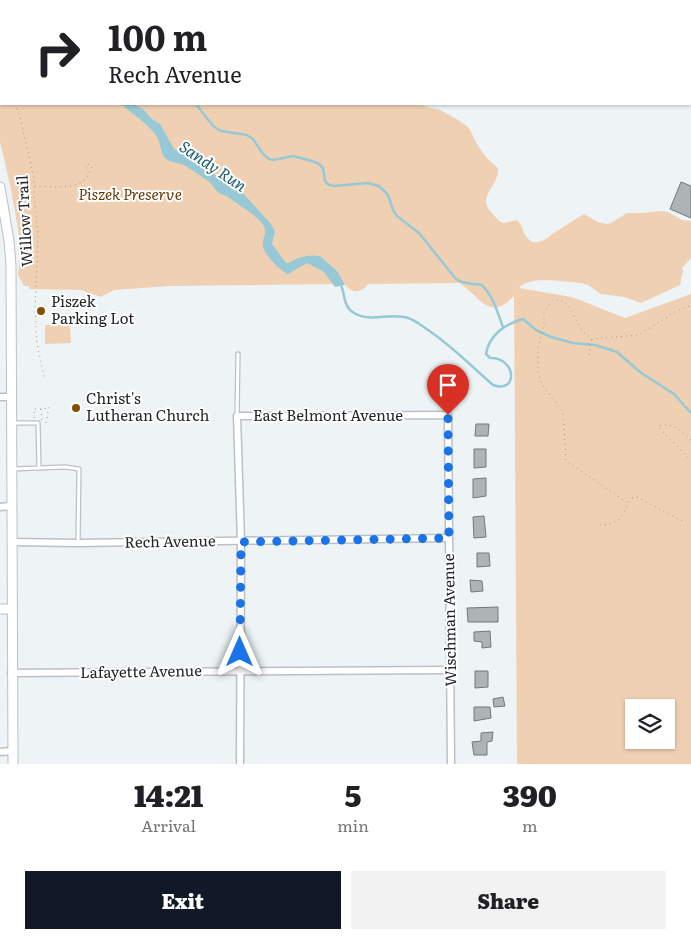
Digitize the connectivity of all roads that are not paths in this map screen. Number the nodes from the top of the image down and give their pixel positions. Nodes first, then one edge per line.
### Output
1 (0, 187) edge
2 (238, 354) dead end
3 (0, 397) edge
4 (11, 397) junction
5 (448, 415) joint
6 (238, 416) junction
7 (11, 423) junction
8 (39, 468) junction
9 (12, 469) junction
10 (11, 506) junction
11 (0, 507) edge
12 (449, 538) junction
13 (12, 542) junction
14 (241, 542) junction
15 (78, 543) junction
16 (0, 609) edge
17 (12, 609) junction
18 (450, 670) junction
19 (240, 671) junction
20 (11, 673) junction
21 (12, 751) junction
22 (0, 752) edge
23 (13, 764) edge
24 (240, 764) edge
25 (451, 764) edge

1 - 4 main road
2 - 6 lane
3 - 4 street
4 - 7 main road
5 - 6 street, East Belmont Avenue
5 - 12 street, Wischman Avenue
6 - 14 street
7 - 8 lane
7 - 9 main road
8 - 9 lane
8 - 15 lane
9 - 10 main road
10 - 11 street
10 - 13 main road
12 - 14 street, Rech Avenue
12 - 18 street, Wischman Avenue
13 - 15 street, Rech Avenue
13 - 17 main road
14 - 15 street, Rech Avenue
14 - 19 street
16 - 17 main road
17 - 20 main road
18 - 19 street, Lafayette Avenue
18 - 25 street, Wischman Avenue
19 - 20 street, Lafayette Avenue
19 - 24 street
20 - 21 main road
21 - 22 street
21 - 23 main road

